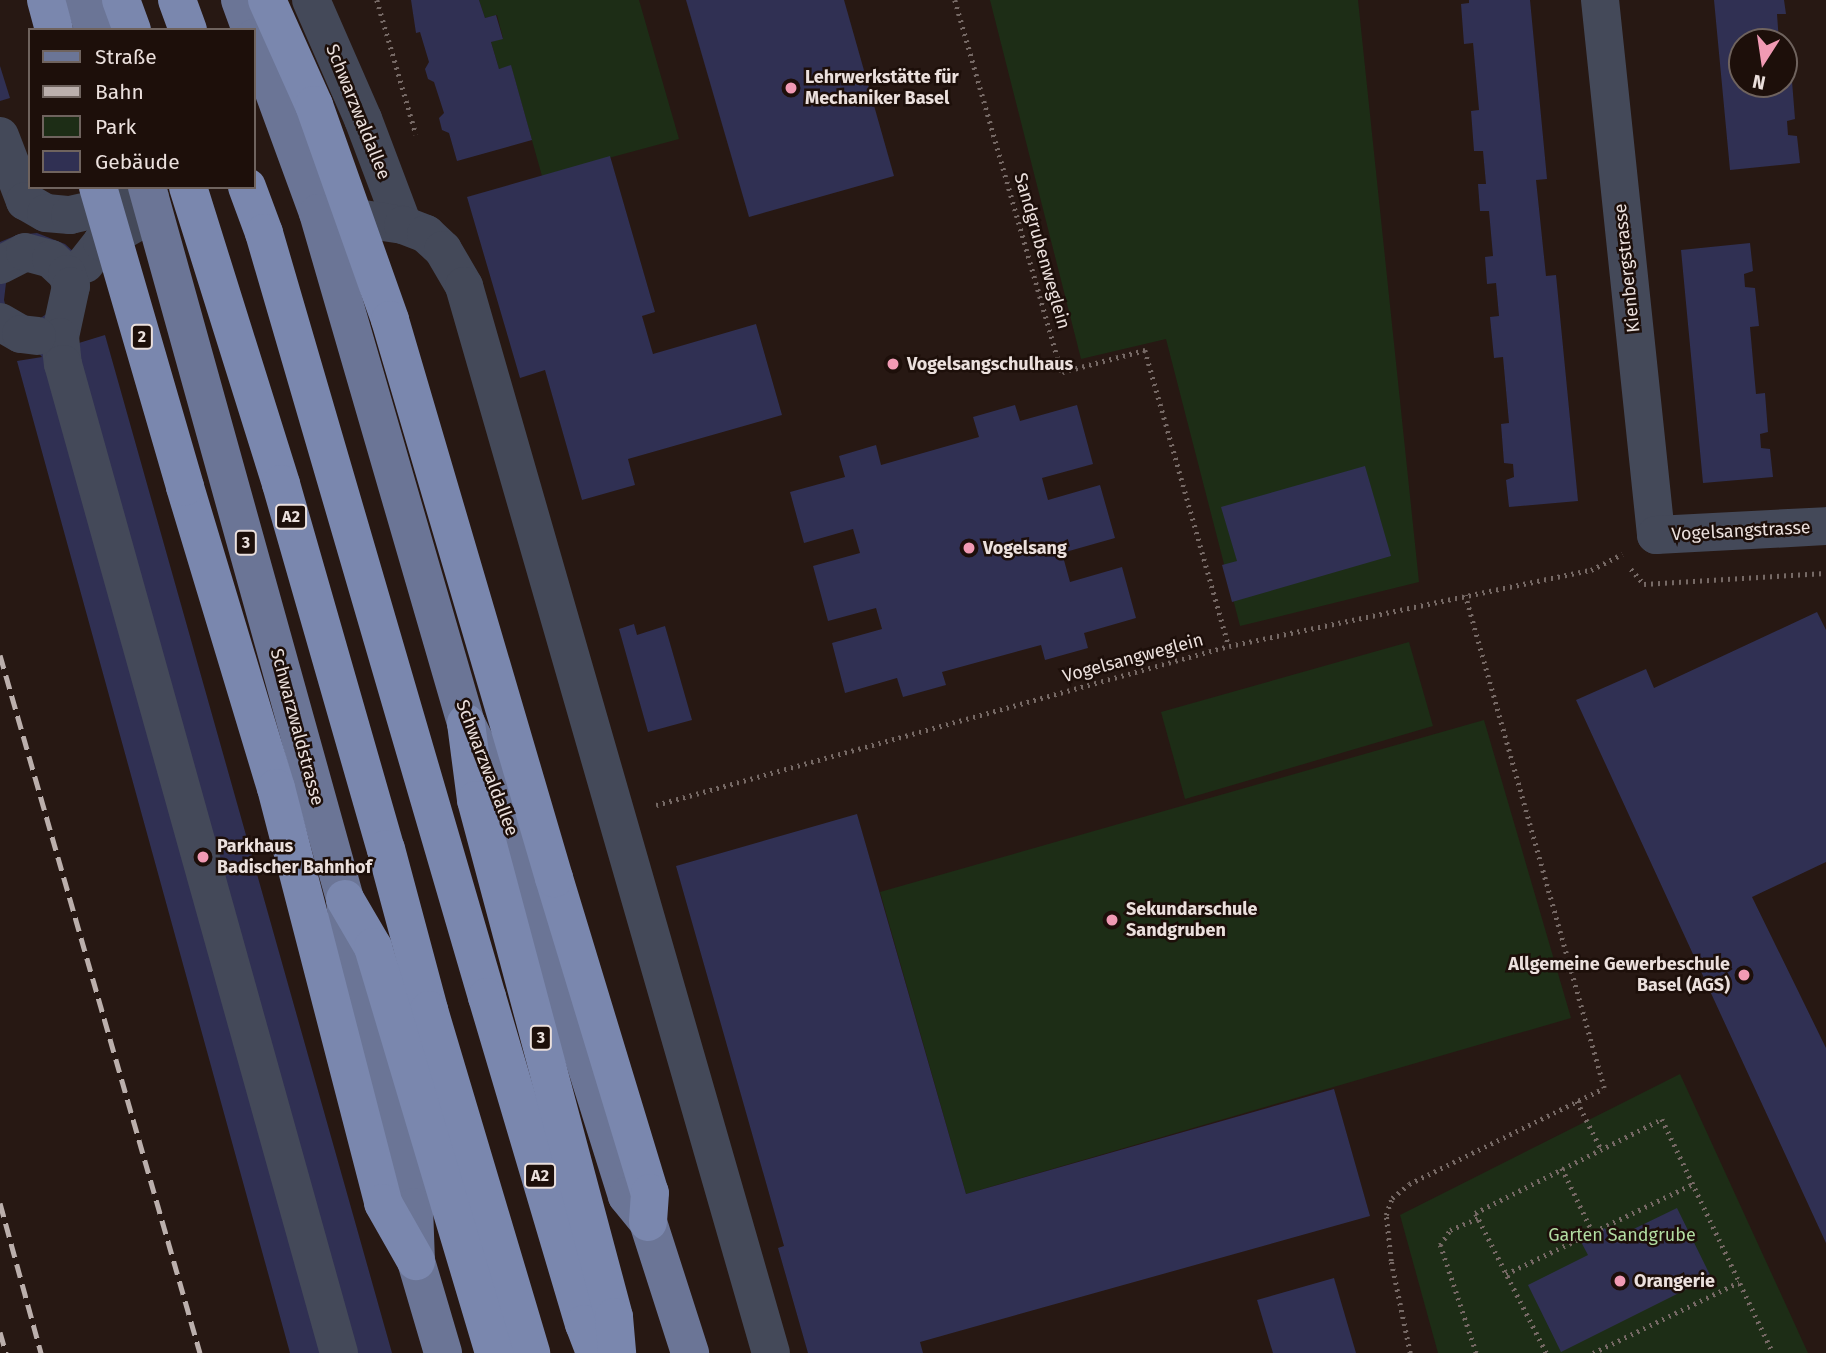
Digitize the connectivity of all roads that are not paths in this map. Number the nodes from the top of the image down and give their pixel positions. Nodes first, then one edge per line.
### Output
1 (46, 0) edge
2 (84, 0) edge
3 (121, 0) edge
4 (177, 0) edge
5 (240, 0) edge
6 (267, 0) edge
7 (311, 0) edge
8 (1600, 0) edge
9 (53, 28) edge
10 (93, 28) edge
11 (131, 28) edge
12 (187, 28) edge
13 (250, 28) edge
14 (256, 47) edge
15 (261, 70) edge
16 (0, 136) edge
17 (100, 189) edge
18 (189, 189) edge
19 (248, 189) edge
20 (151, 199) edge
21 (318, 213) junction
22 (403, 225) junction
23 (85, 264) dead end
24 (0, 265) edge
25 (0, 322) edge
26 (37, 336) dead end
27 (1826, 526) edge
28 (1656, 535) joint
29 (466, 723) junction
30 (345, 898) junction
31 (648, 1222) junction
32 (416, 1261) junction
33 (339, 1353) edge
34 (443, 1353) edge
35 (494, 1353) edge
36 (531, 1353) edge
37 (595, 1353) edge
38 (617, 1353) edge
39 (690, 1353) edge
40 (771, 1353) edge

1 - 9 highway
2 - 10 main road
3 - 11 highway
4 - 12 highway
5 - 13 main road
6 - 31 highway, bridge
7 - 22 street, Schwarzwaldallee
8 - 28 street, Kienbergstrasse
14 - 15 main road, Schwarzwaldallee / 3
15 - 21 main road, Schwarzwaldallee / 3
16 - 20 street
17 - 32 highway, 2, bridge
18 - 36 highway, A2
19 - 37 highway, A2
20 - 23 street
20 - 30 main road, Schwarzwaldstrasse / 3
21 - 22 street
21 - 29 main road, Schwarzwaldallee / 3
22 - 40 street
24 - 33 street
25 - 26 street
27 - 28 street, Vogelsangstrasse
29 - 31 main road, Schwarzwaldallee / 3
29 - 38 highway, 3
30 - 32 main road, Schwarzwaldstrasse / 3
30 - 35 highway
31 - 39 main road, Schwarzwaldallee / 3
32 - 34 main road, Schwarzwaldstrasse / 3

